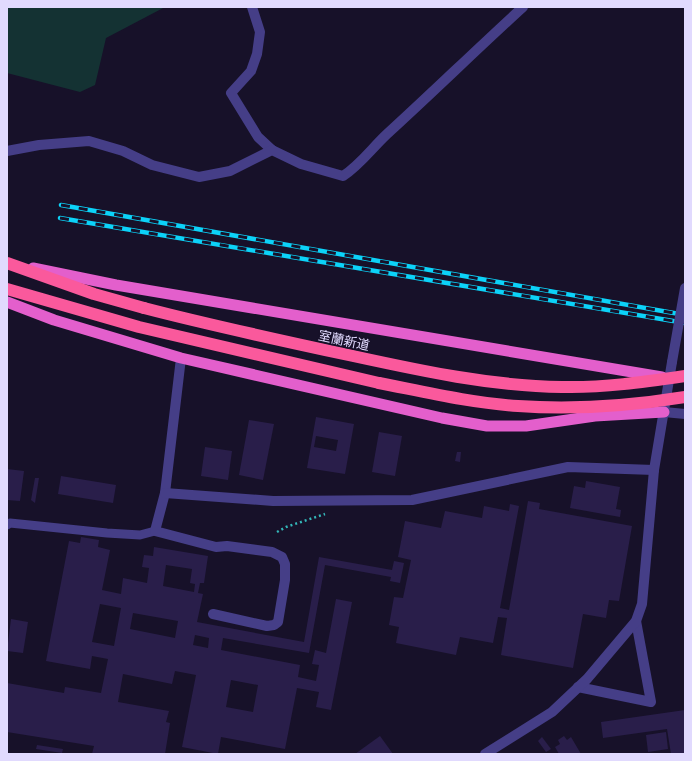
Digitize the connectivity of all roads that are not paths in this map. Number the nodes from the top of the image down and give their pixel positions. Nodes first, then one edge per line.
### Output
1 (252, 7) edge
2 (523, 7) edge
3 (272, 150) junction
4 (7, 151) edge
5 (7, 263) edge
6 (685, 288) edge
7 (7, 289) edge
8 (7, 302) edge
9 (181, 358) junction
10 (685, 376) edge
11 (668, 378) junction
12 (685, 382) edge
13 (685, 397) edge
14 (664, 412) junction
15 (685, 414) edge
16 (654, 470) junction
17 (165, 493) junction
18 (7, 526) edge
19 (155, 531) junction
20 (213, 614) dead end
21 (636, 621) junction
22 (578, 687) junction
23 (485, 754) edge

1 - 3 street
2 - 3 street
3 - 4 street
5 - 10 highway, 室蘭新道, bridge
5 - 11 highway
6 - 11 street, bridge
7 - 13 highway, bridge
8 - 9 highway
9 - 14 highway
9 - 17 street
11 - 12 street
11 - 14 street
14 - 15 street
14 - 16 street
16 - 17 street
16 - 21 street
17 - 19 street
18 - 19 lane
19 - 20 street
21 - 22 street
21 - 22 street
22 - 23 street

